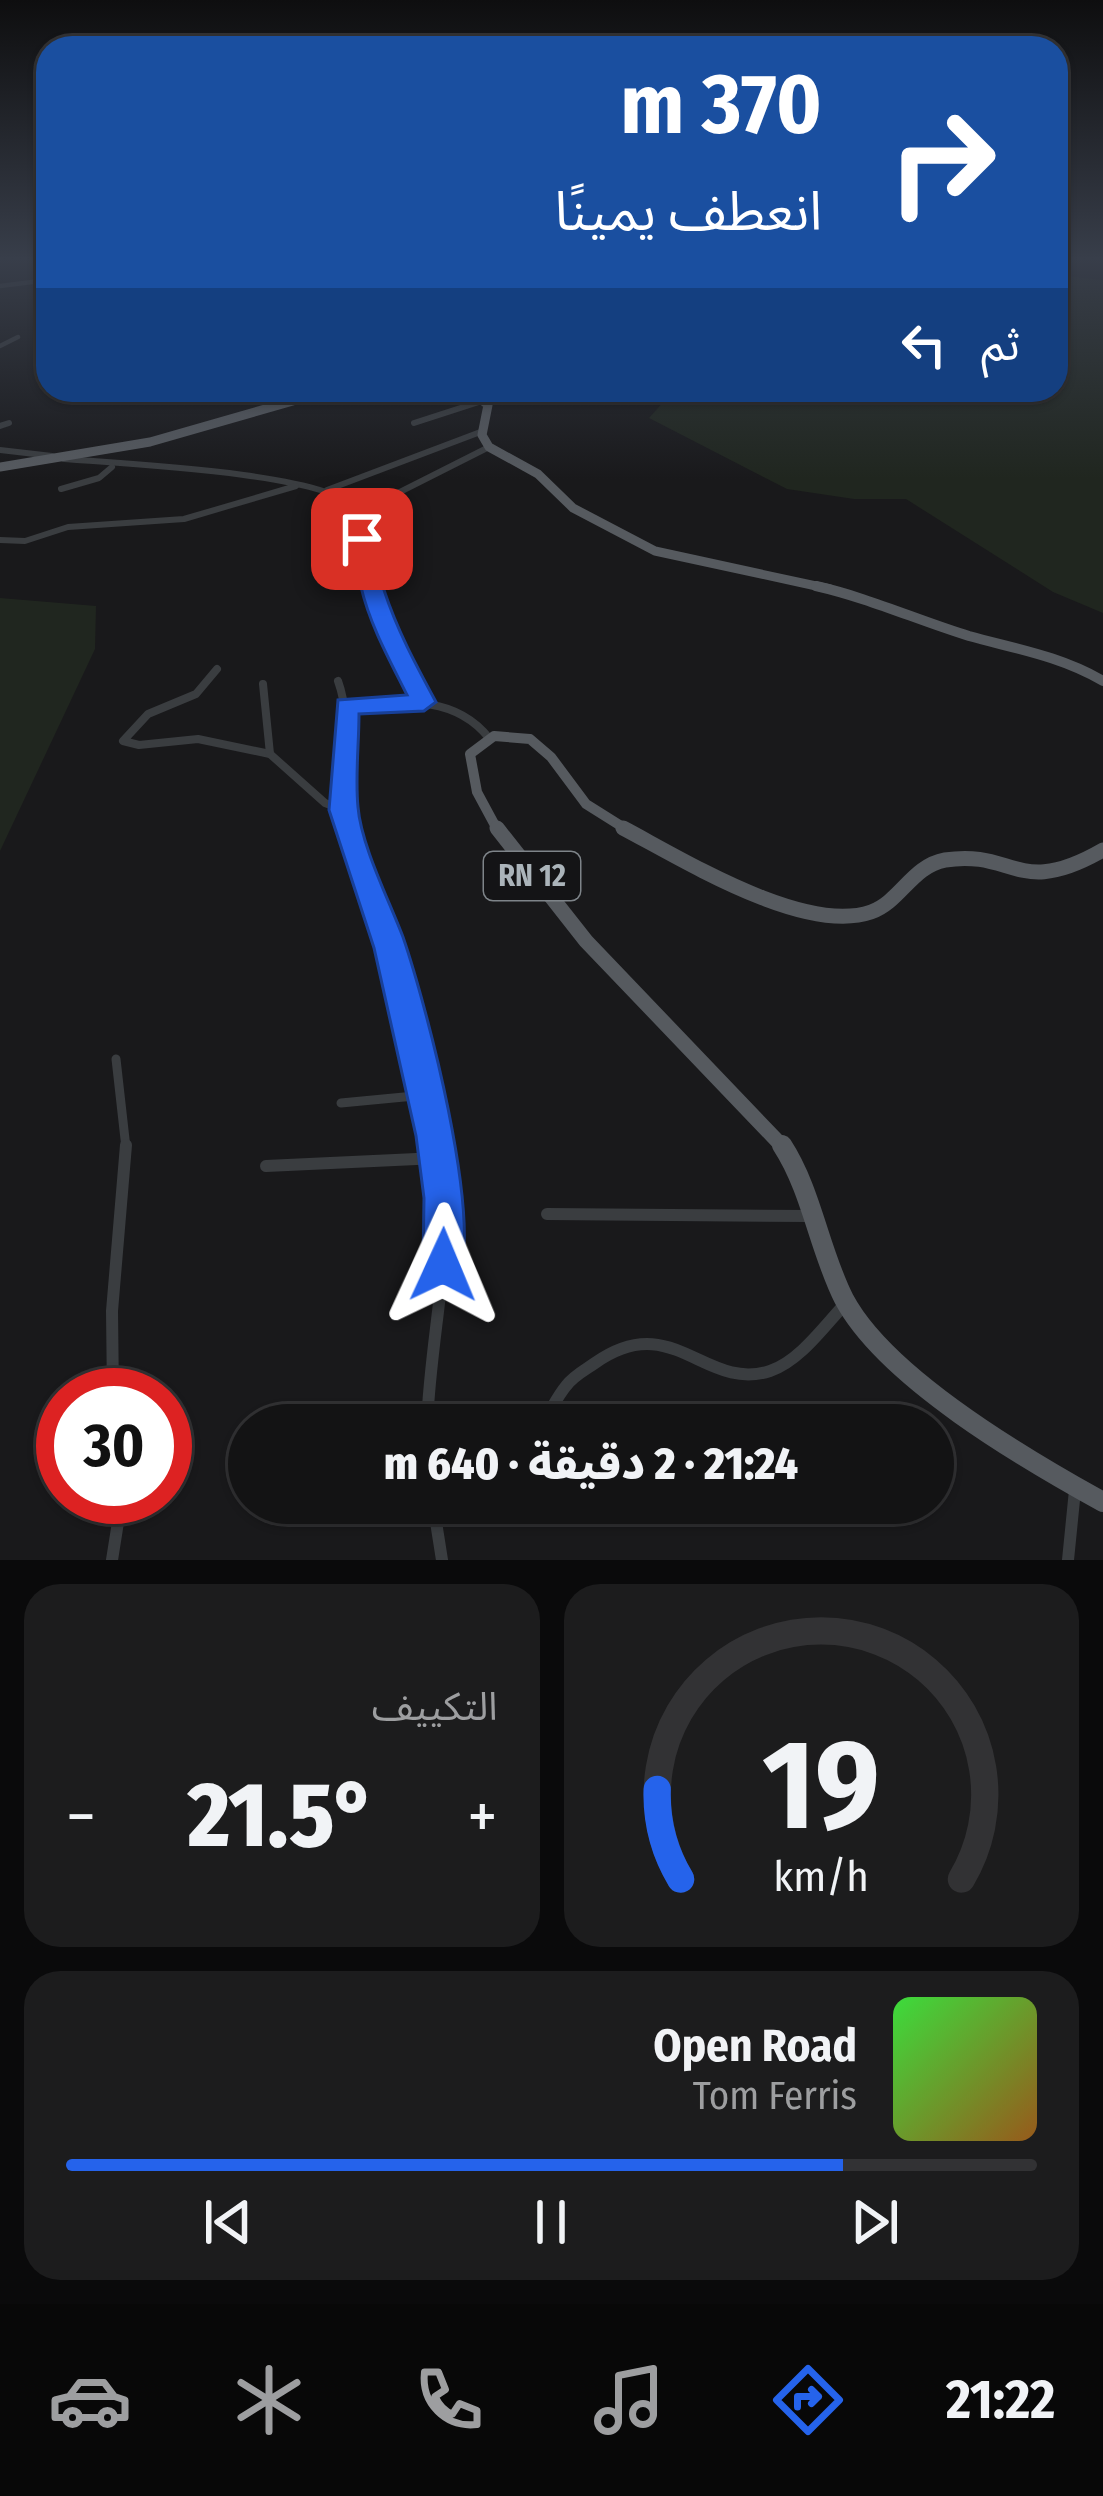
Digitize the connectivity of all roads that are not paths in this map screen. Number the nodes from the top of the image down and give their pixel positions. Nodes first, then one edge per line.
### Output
1 (18, 337) dead end
2 (0, 346) edge
3 (289, 402) edge
4 (479, 402) edge
5 (485, 402) edge
6 (9, 423) dead end
7 (414, 423) dead end
8 (0, 426) edge
9 (483, 431) junction
10 (489, 447) junction
11 (0, 449) edge
12 (52, 457) junction
13 (113, 466) junction
14 (0, 467) edge
15 (297, 486) junction
16 (61, 489) dead end
17 (327, 490) junction
18 (392, 496) dead end
19 (0, 540) edge
20 (217, 669) dead end
21 (338, 681) dead end
22 (1103, 681) edge
23 (263, 684) dead end
24 (424, 702) junction
25 (346, 706) junction
26 (489, 738) junction
27 (271, 754) junction
28 (344, 810) junction
29 (1103, 850) edge
30 (116, 1059) dead end
31 (425, 1095) junction
32 (341, 1103) dead end
33 (438, 1158) junction
34 (266, 1166) dead end
35 (547, 1214) dead end
36 (812, 1216) junction
37 (847, 1302) junction
38 (110, 1368) edge
39 (428, 1404) edge
40 (554, 1404) edge
41 (1075, 1487) junction
42 (1103, 1502) edge
43 (118, 1524) edge
44 (436, 1524) edge
45 (112, 1560) edge
46 (442, 1560) edge
47 (1068, 1560) edge

1 - 2 street
3 - 12 main road
4 - 7 street
5 - 9 main road
6 - 8 street
9 - 10 main road
9 - 17 street
10 - 18 street
10 - 22 main road
11 - 12 street
12 - 13 street
12 - 14 main road
13 - 15 street
13 - 16 street
15 - 17 street
15 - 19 street
17 - 24 street
20 - 27 street
21 - 25 street
23 - 27 street
24 - 25 street
24 - 26 street
25 - 28 street
26 - 29 main road, RN 12
26 - 36 main road, RN 12
27 - 28 street
28 - 31 street
30 - 38 street
31 - 32 street
31 - 33 street
33 - 34 street
33 - 39 street
35 - 36 street
36 - 37 main road, RN 12
37 - 40 street
37 - 41 main road, RN 12
41 - 42 main road, RN 12
41 - 47 street
43 - 45 street
44 - 46 street

